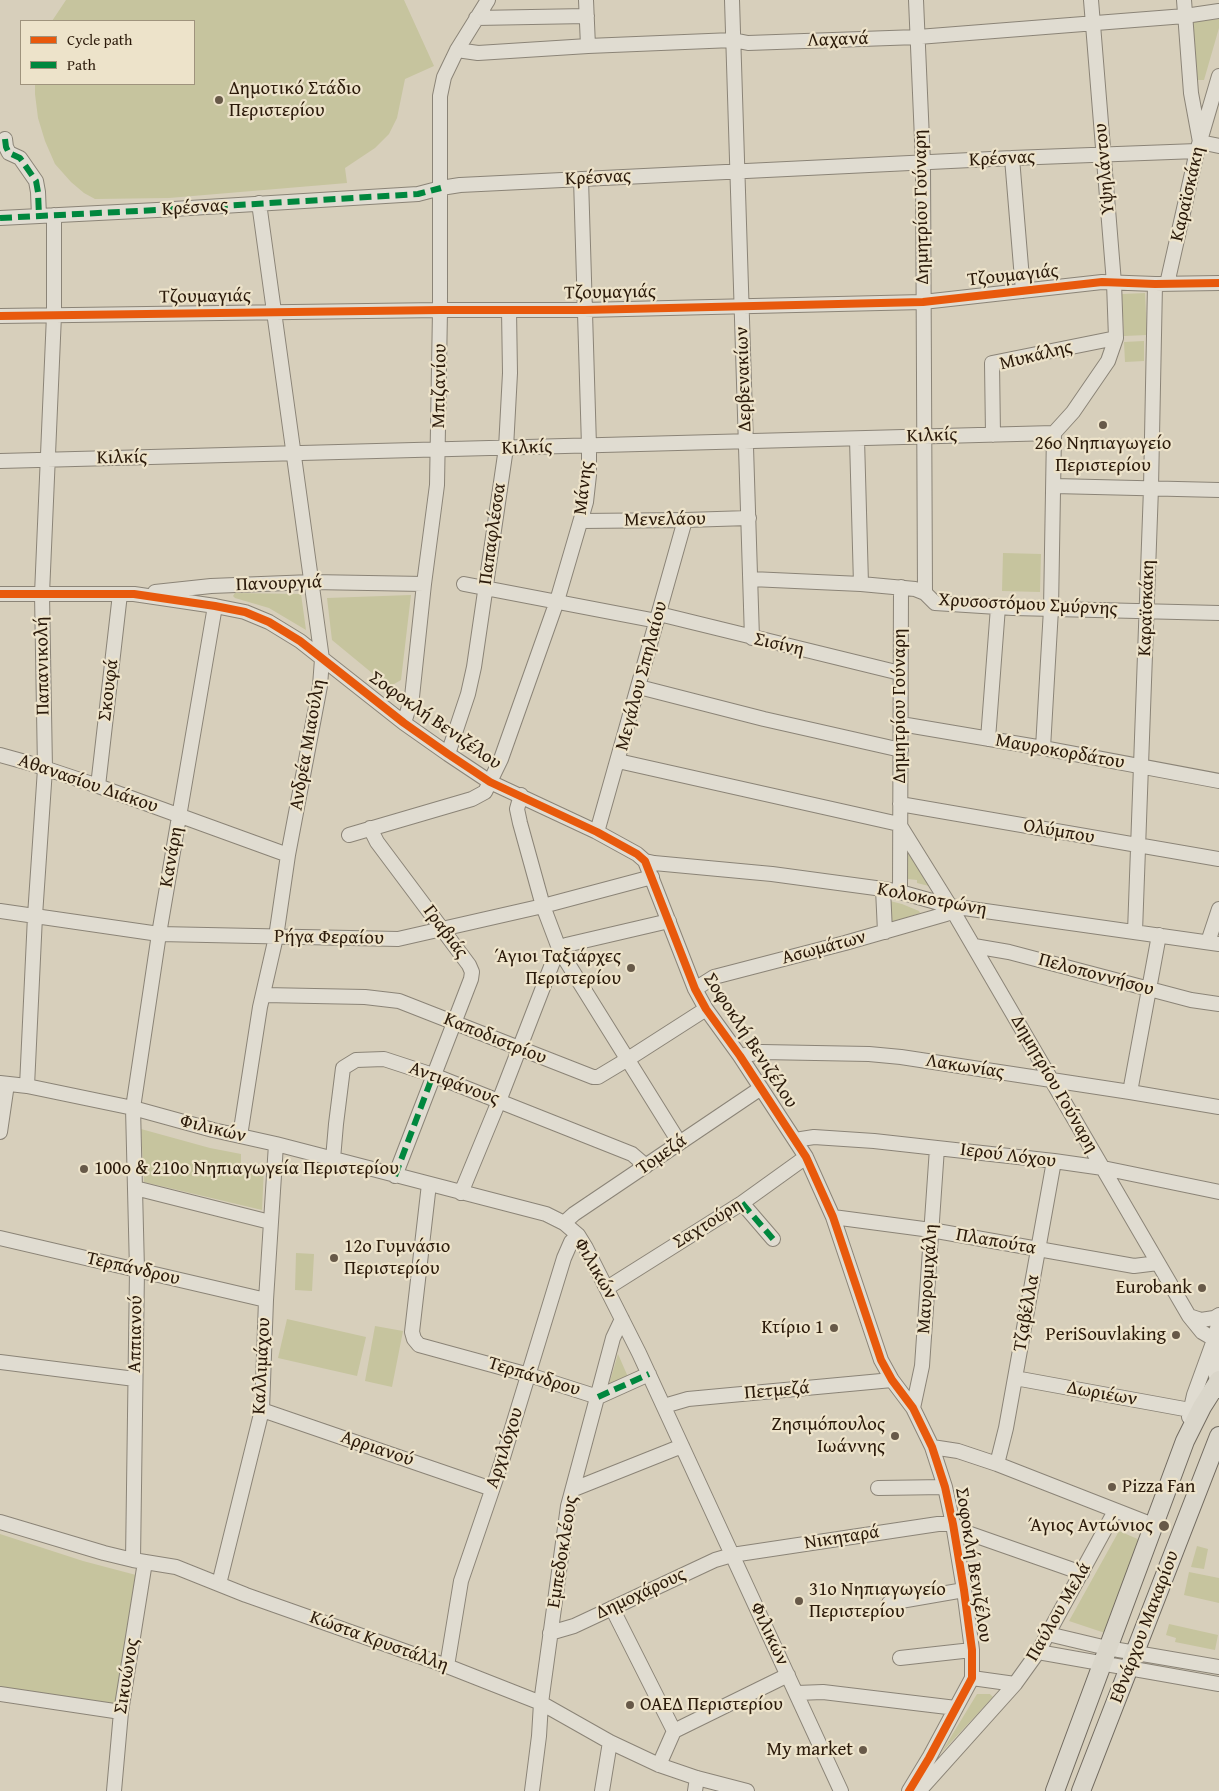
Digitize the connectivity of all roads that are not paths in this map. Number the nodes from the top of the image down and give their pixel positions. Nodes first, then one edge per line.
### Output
1 (488, 0) edge
2 (586, 0) edge
3 (732, 0) edge
4 (916, 0) edge
5 (1091, 0) edge
6 (1184, 0) edge
7 (1219, 11) edge
8 (587, 16) junction
9 (1185, 16) junction
10 (476, 18) junction
11 (1092, 23) junction
12 (918, 37) junction
13 (733, 40) junction
14 (588, 46) junction
15 (457, 50) junction
16 (1219, 76) edge
17 (6, 139) dead end
18 (1198, 146) junction
19 (1219, 146) edge
20 (1104, 154) junction
21 (1012, 158) junction
22 (923, 163) junction
23 (738, 172) junction
24 (581, 179) junction
25 (441, 188) junction
26 (259, 203) junction
27 (39, 216) junction
28 (54, 216) junction
29 (0, 218) edge
30 (1114, 283) junction
31 (1161, 284) junction
32 (1219, 284) edge
33 (1023, 290) junction
34 (924, 302) junction
35 (742, 307) junction
36 (440, 310) junction
37 (510, 310) junction
38 (584, 310) junction
39 (273, 312) junction
40 (0, 316) edge
41 (54, 316) junction
42 (1116, 338) junction
43 (1054, 433) junction
44 (993, 435) junction
45 (925, 437) junction
46 (856, 438) junction
47 (747, 442) junction
48 (589, 446) junction
49 (506, 448) junction
50 (439, 450) junction
51 (293, 453) junction
52 (48, 459) junction
53 (0, 460) edge
54 (1054, 486) junction
55 (1151, 488) junction
56 (1219, 490) edge
57 (749, 518) junction
58 (685, 520) junction
59 (581, 521) junction
60 (752, 579) junction
61 (312, 582) junction
62 (424, 584) junction
63 (464, 584) dead end
64 (861, 584) junction
65 (901, 587) junction
66 (485, 588) junction
67 (0, 594) edge
68 (42, 594) junction
69 (127, 594) junction
70 (925, 594) junction
71 (557, 601) junction
72 (215, 606) junction
73 (998, 607) junction
74 (1050, 609) junction
75 (1147, 611) junction
76 (1219, 614) edge
77 (658, 618) junction
78 (752, 638) junction
79 (322, 660) junction
80 (900, 673) junction
81 (639, 687) junction
82 (404, 723) junction
83 (901, 724) junction
84 (988, 739) junction
85 (1043, 748) junction
86 (901, 750) junction
87 (448, 754) junction
88 (0, 755) edge
89 (618, 761) junction
90 (1141, 767) junction
91 (45, 768) junction
92 (1219, 781) edge
93 (490, 782) junction
94 (98, 786) junction
95 (521, 795) junction
96 (900, 804) junction
97 (179, 816) junction
98 (899, 824) junction
99 (370, 828) junction
100 (597, 832) junction
101 (349, 835) dead end
102 (1139, 846) junction
103 (288, 855) junction
104 (1219, 859) edge
105 (645, 861) junction
106 (652, 877) junction
107 (883, 889) junction
108 (900, 892) junction
109 (543, 906) junction
110 (950, 906) junction
111 (1219, 909) edge
112 (0, 911) edge
113 (35, 916) junction
114 (668, 921) junction
115 (441, 928) junction
116 (885, 932) junction
117 (1135, 932) junction
118 (159, 934) junction
119 (1158, 935) junction
120 (276, 937) junction
121 (1213, 943) edge
122 (974, 946) junction
123 (560, 952) junction
124 (695, 989) junction
125 (1148, 989) junction
126 (264, 995) junction
127 (1219, 1004) edge
128 (706, 1009) junction
129 (454, 1022) junction
130 (518, 1048) junction
131 (740, 1056) junction
132 (628, 1059) junction
133 (434, 1075) junction
134 (1052, 1080) junction
135 (3, 1083) edge
136 (27, 1086) junction
137 (761, 1088) junction
138 (1130, 1092) junction
139 (499, 1100) junction
140 (1219, 1107) edge
141 (132, 1108) junction
142 (0, 1132) edge
143 (240, 1136) junction
144 (795, 1140) junction
145 (679, 1142) junction
146 (276, 1144) junction
147 (937, 1148) junction
148 (806, 1156) junction
149 (333, 1159) junction
150 (1054, 1161) junction
151 (646, 1166) junction
152 (1103, 1168) junction
153 (395, 1176) junction
154 (428, 1184) junction
155 (135, 1188) junction
156 (461, 1192) junction
157 (1219, 1192) edge
158 (742, 1203) junction
159 (833, 1217) junction
160 (270, 1222) junction
161 (564, 1223) junction
162 (931, 1230) junction
163 (578, 1235) junction
164 (0, 1238) edge
165 (773, 1239) dead end
166 (1039, 1250) junction
167 (1158, 1263) junction
168 (136, 1270) junction
169 (607, 1288) junction
170 (266, 1300) junction
171 (1219, 1315) edge
172 (1190, 1316) junction
173 (622, 1319) junction
174 (1219, 1321) edge
175 (1216, 1341) edge
176 (0, 1362) edge
177 (649, 1374) junction
178 (529, 1375) junction
179 (1015, 1378) junction
180 (135, 1379) junction
181 (892, 1380) junction
182 (1218, 1385) edge
183 (598, 1397) junction
184 (664, 1406) junction
185 (914, 1408) junction
186 (262, 1410) junction
187 (1190, 1410) junction
188 (1219, 1436) edge
189 (1185, 1441) junction
190 (682, 1446) junction
191 (932, 1447) junction
192 (997, 1464) junction
193 (945, 1487) junction
194 (492, 1488) junction
195 (878, 1488) dead end
196 (574, 1489) junction
197 (1115, 1511) junction
198 (0, 1522) edge
199 (953, 1524) junction
200 (1154, 1525) junction
201 (732, 1555) junction
202 (139, 1561) junction
203 (1082, 1573) junction
204 (219, 1584) junction
205 (964, 1590) junction
206 (889, 1603) dead end
207 (612, 1608) junction
208 (550, 1633) junction
209 (1048, 1634) junction
210 (972, 1650) junction
211 (1038, 1652) junction
212 (1104, 1656) junction
213 (900, 1658) dead end
214 (1132, 1661) junction
215 (447, 1666) junction
216 (1219, 1667) edge
217 (788, 1675) junction
218 (972, 1678) junction
219 (1015, 1684) junction
220 (1219, 1684) edge
221 (797, 1693) junction
222 (0, 1694) edge
223 (542, 1703) junction
224 (956, 1708) junction
225 (121, 1712) junction
226 (674, 1731) junction
227 (610, 1742) junction
228 (659, 1765) junction
229 (696, 1785) edge
230 (114, 1791) edge
231 (532, 1791) edge
232 (602, 1791) edge
233 (747, 1791) edge
234 (841, 1791) edge
235 (909, 1791) edge
236 (919, 1791) edge
237 (1055, 1791) edge
238 (1081, 1791) edge

1 - 10 street, Μπιζανίου
2 - 8 street
3 - 13 street, Δερβενακίων
4 - 12 street, Δημητρίου Γούναρη
5 - 11 street, Υψηλάντου
6 - 9 street
7 - 9 street, Λαχανά
8 - 10 street
8 - 14 street
9 - 11 street, Λαχανά
9 - 18 street
10 - 15 street, Μπιζανίου
11 - 12 street, Λαχανά
11 - 20 street, Υψηλάντου
12 - 13 street, Λαχανά
12 - 22 street, Δημητρίου Γούναρη
13 - 14 street, Λαχανά
13 - 23 street, Δερβενακίων
14 - 15 street, Λαχανά
15 - 25 street, Μπιζανίου
16 - 18 street, Καραϊσκάκη
17 - 27 street
18 - 19 street, Κρέσνας
18 - 20 street, Κρέσνας
18 - 31 street, Καραϊσκάκη
20 - 21 street, Κρέσνας
20 - 30 street, Υψηλάντου
21 - 22 street, Κρέσνας
21 - 33 street
22 - 23 street, Κρέσνας
22 - 34 street, Δημητρίου Γούναρη
23 - 24 street, Κρέσνας
23 - 35 street, Δερβενακίων
24 - 25 street, Κρέσνας
24 - 38 street, Μάνης
25 - 26 street, Κρέσνας
25 - 36 street, Μπιζανίου
26 - 28 street, Κρέσνας
26 - 39 street, Ανδρέα Μιαούλη
27 - 28 street, Κρέσνας
27 - 29 street, Κρέσνας
28 - 41 street, Παπανικολή
30 - 31 street, Τζουμαγιάς
30 - 33 street, Τζουμαγιάς
30 - 42 street, Υψηλάντου
31 - 32 street, Τζουμαγιάς
31 - 55 street, Καραϊσκάκη
33 - 34 street, Τζουμαγιάς
34 - 35 street, Τζουμαγιάς
34 - 45 street, Δημητρίου Γούναρη
35 - 38 street, Τζουμαγιάς
35 - 47 street, Δερβενακίων
36 - 37 street, Τζουμαγιάς
36 - 39 street, Τζουμαγιάς
36 - 50 street, Μπιζανίου
37 - 38 street, Τζουμαγιάς
37 - 49 street, Παπαφλέσσα
38 - 48 street, Μάνης
39 - 41 street, Τζουμαγιάς
39 - 51 street, Ανδρέα Μιαούλη
40 - 41 street, Τζουμαγιάς
41 - 52 street, Παπανικολή
42 - 43 street
42 - 44 street, Μυκάλης
43 - 44 street, Κιλκίς
43 - 54 street
44 - 45 street, Κιλκίς
45 - 46 street, Κιλκίς
45 - 70 street, Δημητρίου Γούναρη
46 - 47 street, Κιλκίς
46 - 64 street
47 - 48 street, Κιλκίς
47 - 57 street, Δερβενακίων
48 - 49 street, Κιλκίς
48 - 59 street, Μάνης
49 - 50 street, Κιλκίς
49 - 66 street, Παπαφλέσσα
50 - 51 street, Κιλκίς
50 - 62 street, Μπιζανίου
51 - 52 street, Κιλκίς
51 - 61 street, Ανδρέα Μιαούλη
52 - 53 street, Κιλκίς
52 - 68 street, Παπανικολή
54 - 55 street
54 - 74 street
55 - 56 street
55 - 75 street, Καραϊσκάκη
57 - 58 street, Μενελάου
57 - 60 street, Δερβενακίων
58 - 59 street, Μενελάου
58 - 77 street, Μεγάλου Σπηλαίου
59 - 71 street, Μάνης
60 - 64 street, Χρυσοστόμου Σμύρνης
60 - 78 street, Δερβενακίων
61 - 62 street, Πανουργιά
61 - 69 street, Πανουργιά
61 - 79 street, Ανδρέα Μιαούλη
62 - 82 street, Μπιζανίου
63 - 66 street
64 - 65 street, Χρυσοστόμου Σμύρνης
65 - 70 street, Χρυσοστόμου Σμύρνης
65 - 80 street, Δημητρίου Γούναρη
66 - 71 street
66 - 87 street, Παπαφλέσσα
67 - 68 street, Σοφοκλή Βενιζέλου
68 - 69 street, Σοφοκλή Βενιζέλου
68 - 91 street, Παπανικολή
69 - 72 street, Σοφοκλή Βενιζέλου
69 - 94 street, Σκουφά
70 - 73 street, Χρυσοστόμου Σμύρνης
71 - 77 street
71 - 93 street, Μάνης
72 - 79 street, Σοφοκλή Βενιζέλου
72 - 97 street, Κανάρη
73 - 74 street, Χρυσοστόμου Σμύρνης
73 - 84 street
74 - 75 street, Χρυσοστόμου Σμύρνης
74 - 85 street
75 - 76 street, Χρυσοστόμου Σμύρνης
75 - 90 street, Καραϊσκάκη
77 - 78 street, Σισίνη
77 - 81 street, Μεγάλου Σπηλαίου
78 - 80 street, Σισίνη
79 - 82 street, Σοφοκλή Βενιζέλου
79 - 103 street, Ανδρέα Μιαούλη
80 - 83 street, Δημητρίου Γούναρη
81 - 86 street
81 - 89 street, Μεγάλου Σπηλαίου
82 - 87 street, Σοφοκλή Βενιζέλου
83 - 84 street, Μαυροκορδάτου
83 - 86 street, Δημητρίου Γούναρη
84 - 85 street, Μαυροκορδάτου
85 - 90 street, Μαυροκορδάτου
86 - 96 street, Δημητρίου Γούναρη
87 - 93 street, Σοφοκλή Βενιζέλου
88 - 91 street, Αθανασίου Διάκου
89 - 98 street
89 - 100 street, Μεγάλου Σπηλαίου
90 - 92 street, Μαυροκορδάτου
90 - 102 street, Καραϊσκάκη
91 - 94 street, Αθανασίου Διάκου
91 - 113 street, Παπανικολή
93 - 95 street, Σοφοκλή Βενιζέλου
93 - 99 street
94 - 97 street, Αθανασίου Διάκου
95 - 100 street, Σοφοκλή Βενιζέλου
95 - 109 street
96 - 98 street, Δημητρίου Γούναρη
96 - 102 street, Ολύμπου
97 - 103 street, Αθανασίου Διάκου
97 - 118 street, Κανάρη
98 - 108 street, Δημητρίου Γούναρη
98 - 110 street, Δημητρίου Γούναρη
99 - 101 street
99 - 115 street, Γραβιάς
100 - 105 street, Σοφοκλή Βενιζέλου
102 - 104 street, Ολύμπου
102 - 117 street, Καραϊσκάκη
103 - 120 street, Ανδρέα Μιαούλη
105 - 106 street, Σοφοκλή Βενιζέλου
105 - 107 street, Κολοκοτρώνη
106 - 109 street, Ρήγα Φεραίου
106 - 114 street, Σοφοκλή Βενιζέλου
107 - 108 street, Κολοκοτρώνη
107 - 116 street
108 - 110 street, Κολοκοτρώνη
109 - 115 street, Ρήγα Φεραίου
109 - 123 street
110 - 116 street, Ασωμάτων
110 - 117 street, Κολοκοτρώνη
110 - 122 street, Δημητρίου Γούναρη
111 - 121 street
112 - 113 street, Ρήγα Φεραίου
113 - 118 street, Ρήγα Φεραίου
113 - 136 street, Παπανικολή
114 - 123 street
114 - 124 street, Σοφοκλή Βενιζέλου
115 - 120 street, Ρήγα Φεραίου
115 - 129 street, Γραβιάς
116 - 124 street, Ασωμάτων
117 - 119 street, Κολοκοτρώνη
118 - 120 street, Ρήγα Φεραίου
118 - 141 street, Κανάρη
119 - 121 street, Κολοκοτρώνη
119 - 125 street
120 - 126 street, Ανδρέα Μιαούλη
122 - 125 street, Πελοποννήσου
122 - 134 street, Δημητρίου Γούναρη
123 - 130 street
123 - 132 street
124 - 128 street, Σοφοκλή Βενιζέλου
125 - 127 street, Πελοποννήσου
125 - 138 street
126 - 129 street, Καποδιστρίου
126 - 143 street, Ανδρέα Μιαούλη
128 - 131 street, Σοφοκλή Βενιζέλου
128 - 132 street, Καποδιστρίου
129 - 130 street, Καποδιστρίου
129 - 133 street, Γραβιάς
130 - 132 street, Καποδιστρίου
130 - 139 street
131 - 134 street, Λακωνίας
131 - 137 street, Σοφοκλή Βενιζέλου
132 - 145 street
133 - 139 street, Αντιφάνους
133 - 149 street, Αντιφάνους
133 - 153 street, Γραβιάς
134 - 138 street, Λακωνίας
134 - 152 street, Δημητρίου Γούναρη
135 - 136 street, Φιλικών
135 - 142 street
136 - 141 street, Φιλικών
137 - 144 street, Σοφοκλή Βενιζέλου
137 - 145 street, Τομεζά
138 - 140 street, Λακωνίας
139 - 151 street, Αντιφάνους
139 - 156 street
141 - 143 street, Φιλικών
141 - 155 street, Αππιανού
143 - 146 street, Φιλικών
144 - 147 street, Ιερού Λόχου
144 - 148 street, Σοφοκλή Βενιζέλου
145 - 151 street, Τομεζά
146 - 149 street, Φιλικών
146 - 160 street, Καλλιμάχου
147 - 150 street, Ιερού Λόχου
147 - 162 street, Μαυρομιχάλη
148 - 158 street, Σαχτούρη
148 - 159 street, Σοφοκλή Βενιζέλου
149 - 153 street, Φιλικών
150 - 152 street, Ιερού Λόχου
150 - 166 street, Τζαβέλλα
151 - 161 street, Τομεζά
152 - 157 street, Ιερού Λόχου
152 - 167 street, Δημητρίου Γούναρη
153 - 154 street, Φιλικών
154 - 156 street, Φιλικών
154 - 178 street, Τερπάνδρου
155 - 160 street
155 - 168 street, Αππιανού
156 - 161 street, Φιλικών
158 - 165 street
158 - 169 street, Σαχτούρη
159 - 162 street, Πλαπούτα
159 - 181 street, Σοφοκλή Βενιζέλου
160 - 170 street, Καλλιμάχου
161 - 163 street, Φιλικών
162 - 166 street, Πλαπούτα
162 - 185 street, Μαυρομιχάλη
163 - 169 street, Φιλικών
163 - 178 street, Αρχιλόχου
164 - 168 street, Τερπάνδρου
166 - 167 street, Πλαπούτα
166 - 179 street, Τζαβέλλα
167 - 172 street, Δημητρίου Γούναρη
168 - 170 street, Τερπάνδρου
168 - 180 street, Αππιανού
169 - 173 street, Φιλικών
170 - 186 street, Καλλιμάχου
171 - 172 street
172 - 175 street, Δημητρίου Γούναρη
173 - 177 street, Φιλικών
173 - 183 street, Εμπεδοκλέους
174 - 175 street
175 - 182 street
175 - 187 street
176 - 180 street
177 - 183 street
177 - 184 street, Φιλικών
178 - 183 street, Τερπάνδρου
178 - 194 street, Αρχιλόχου
179 - 187 street, Δωριέων
179 - 192 street, Τζαβέλλα
180 - 202 street, Αππιανού
181 - 184 street, Πετμεζά
181 - 185 street, Σοφοκλή Βενιζέλου
182 - 189 main road, Εθνάρχου Μακαρίου
183 - 196 street, Εμπεδοκλέους
184 - 190 street, Φιλικών
185 - 191 street, Σοφοκλή Βενιζέλου
186 - 194 street, Αρριανού
186 - 204 street, Καλλιμάχου
187 - 189 street
188 - 214 main road, Εθνάρχου Μακαρίου
189 - 200 main road, Εθνάρχου Μακαρίου
190 - 196 street
190 - 201 street, Φιλικών
191 - 192 street
191 - 193 street, Σοφοκλή Βενιζέλου
192 - 197 street
193 - 195 street
193 - 199 street, Σοφοκλή Βενιζέλου
194 - 215 street, Αρχιλόχου
196 - 208 street, Εμπεδοκλέους
197 - 200 street
197 - 203 street, Παύλου Μελά
198 - 202 street, Κώστα Κρυστάλλη
199 - 201 street, Νικηταρά
199 - 203 street
199 - 205 street, Σοφοκλή Βενιζέλου
200 - 212 main road, Εθνάρχου Μακαρίου
201 - 207 street, Δημοχάρους
201 - 217 street, Φιλικών
202 - 204 street, Κώστα Κρυστάλλη
202 - 225 street, Σικυώνος
203 - 209 street, Παύλου Μελά
204 - 215 street, Κώστα Κρυστάλλη
205 - 206 street
205 - 210 street, Σοφοκλή Βενιζέλου
207 - 208 street, Δημοχάρους
207 - 226 street
208 - 223 street, Εμπεδοκλέους
209 - 211 street, Παύλου Μελά
209 - 212 street
210 - 213 street
210 - 218 street, Σοφοκλή Βενιζέλου
211 - 212 street
211 - 219 street, Παύλου Μελά
212 - 214 street
212 - 237 main road, Εθνάρχου Μακαρίου
214 - 216 street
214 - 220 street
214 - 238 main road, Εθνάρχου Μακαρίου
215 - 223 street, Κώστα Κρυστάλλη
217 - 221 street, Φιλικών
217 - 226 street
218 - 219 street
218 - 224 street, Σοφοκλή Βενιζέλου
219 - 236 street, Παύλου Μελά
221 - 224 street
221 - 234 street, Φιλικών
222 - 225 street
223 - 227 street, Κώστα Κρυστάλλη
223 - 231 street, Εμπεδοκλέους
224 - 235 street, Σοφοκλή Βενιζέλου
225 - 230 street, Σικυώνος
226 - 228 street
227 - 228 street, Κώστα Κρυστάλλη
227 - 232 street
228 - 229 street, Κώστα Κρυστάλλη
229 - 233 street, Κώστα Κρυστάλλη

